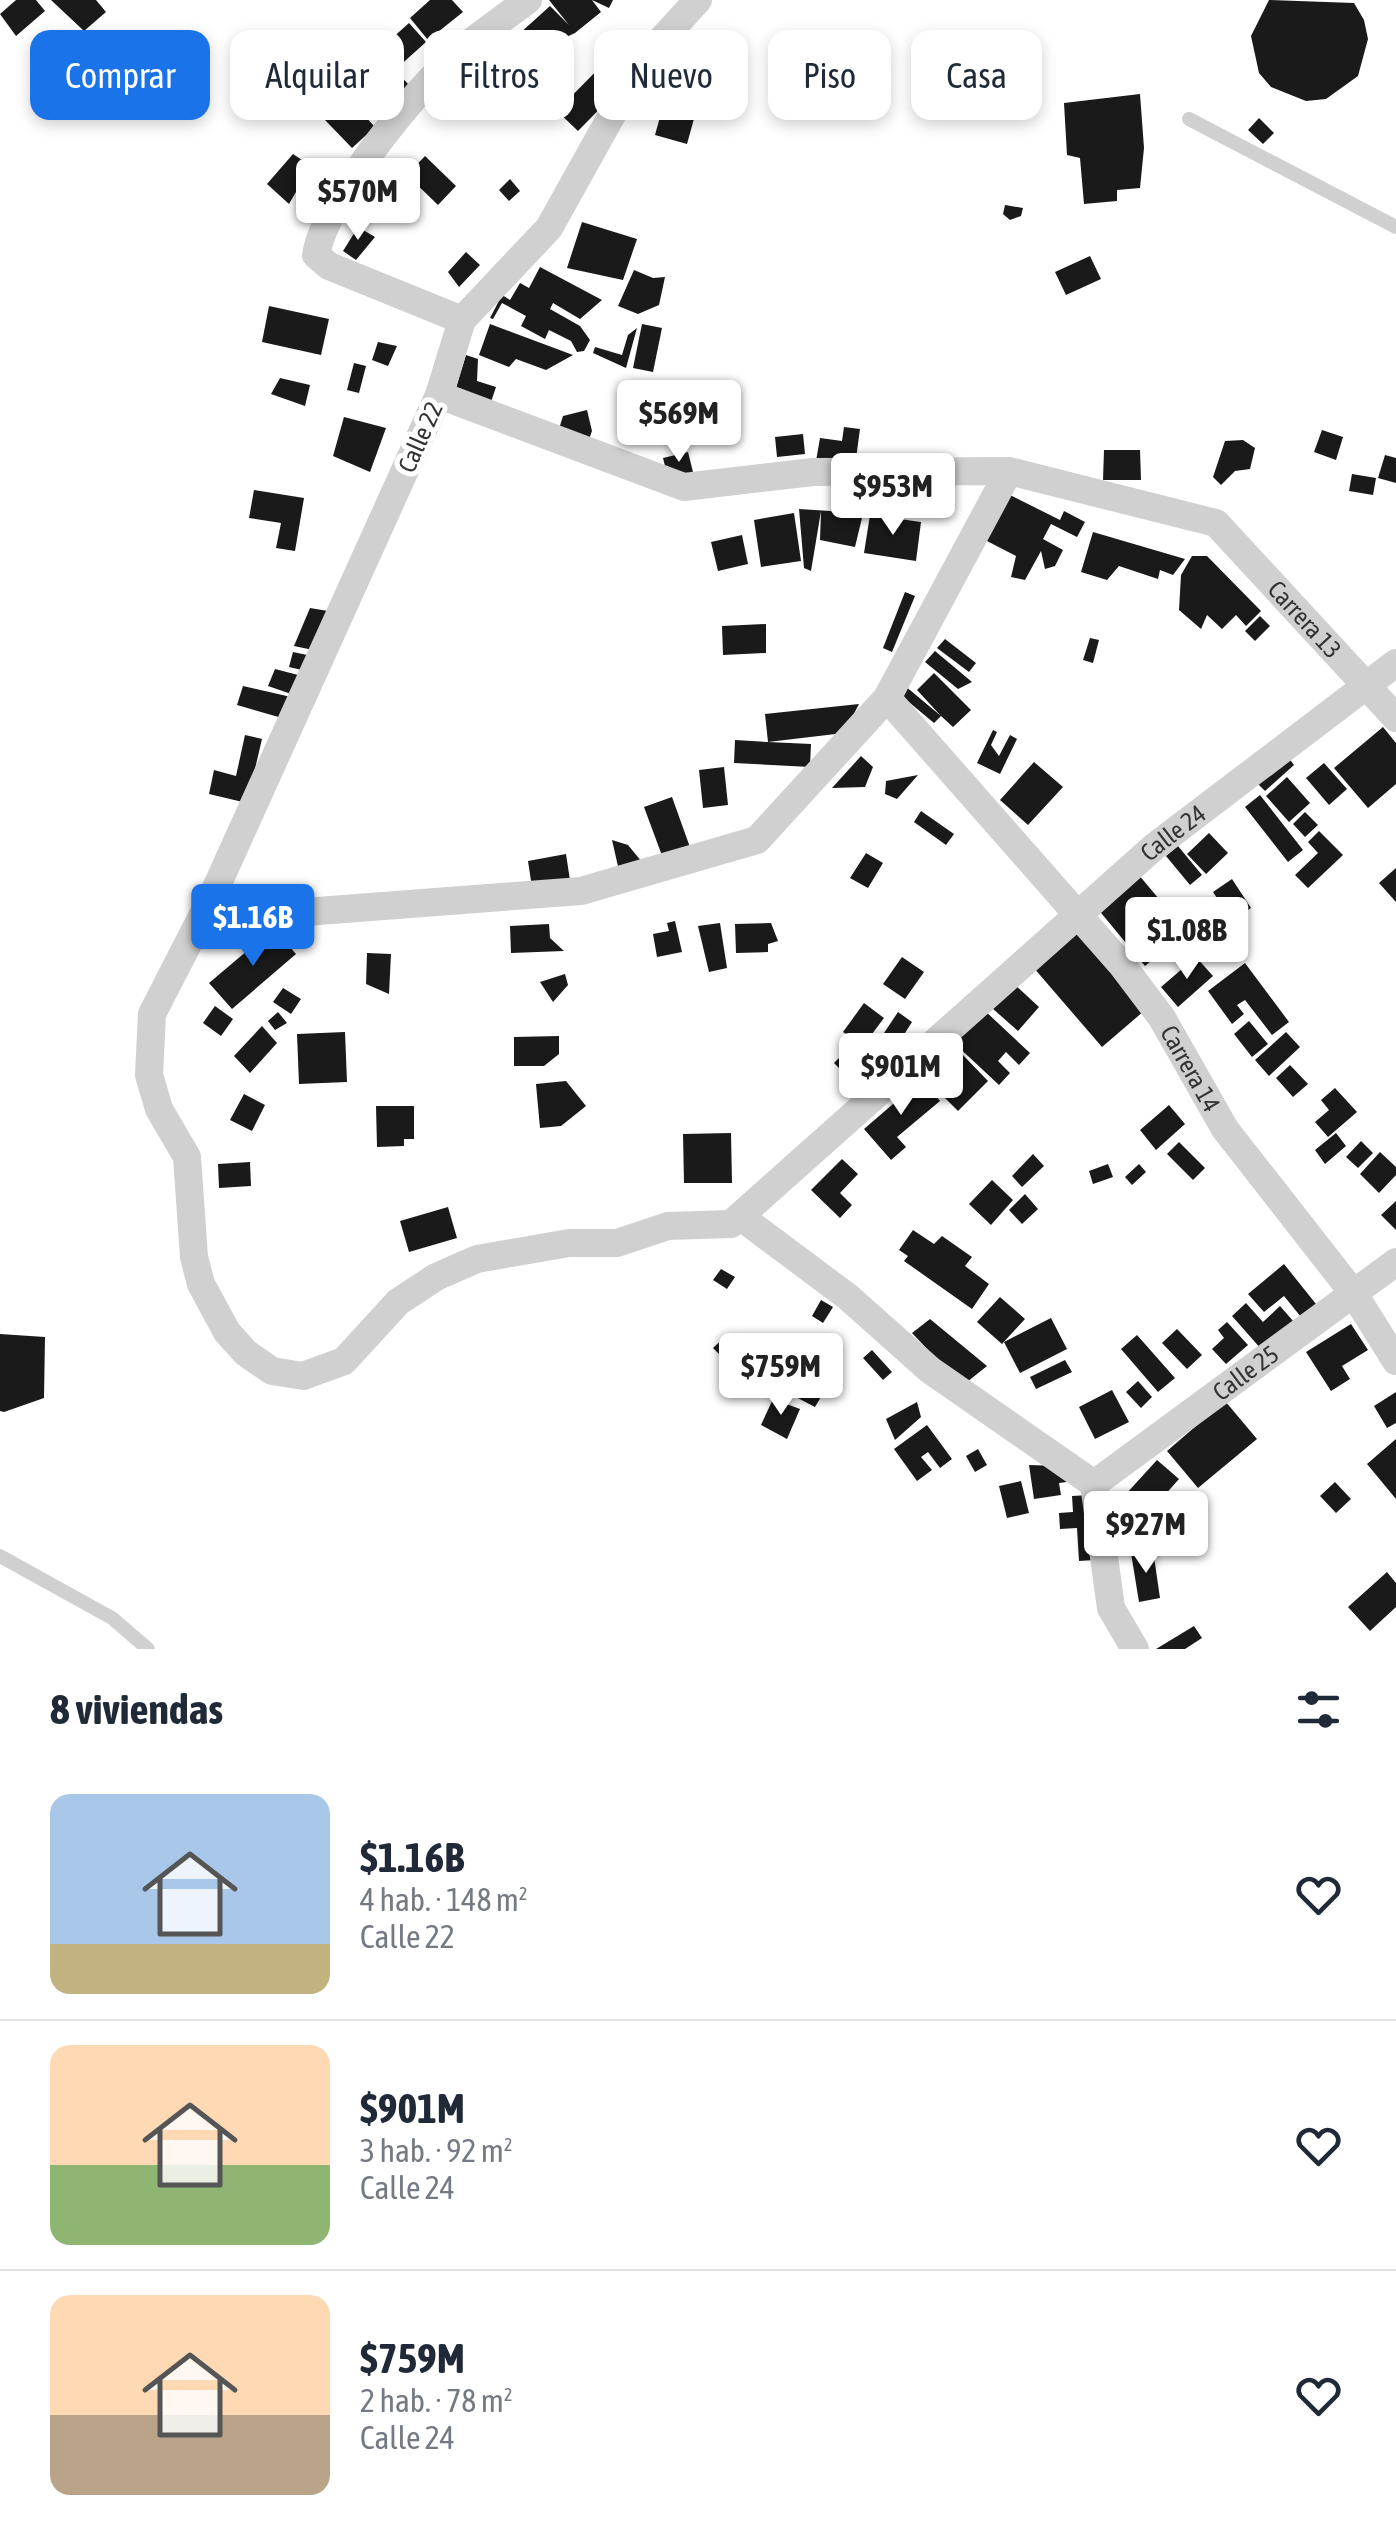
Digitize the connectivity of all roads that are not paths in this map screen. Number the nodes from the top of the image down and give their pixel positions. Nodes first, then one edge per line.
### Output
1 (528, 0) edge
2 (698, 0) edge
3 (1189, 120) dead end
4 (1396, 227) edge
5 (462, 320) junction
6 (439, 396) junction
7 (1009, 471) junction
8 (1396, 662) edge
9 (1369, 683) junction
10 (886, 698) junction
11 (1396, 718) edge
12 (203, 914) junction
13 (1075, 916) junction
14 (741, 1216) junction
15 (1396, 1262) edge
16 (1354, 1294) junction
17 (1396, 1361) edge
18 (1094, 1484) junction
19 (0, 1556) edge
20 (148, 1649) edge
21 (1136, 1649) edge

1 - 5 street
2 - 5 street, Calle 22
3 - 4 lane
5 - 6 street, Calle 22
6 - 7 street
6 - 12 street, Calle 22
7 - 9 street, Carrera 13
7 - 10 street
8 - 9 street, Calle 24
9 - 11 street, Carrera 13
9 - 13 street, Calle 24
10 - 12 street
10 - 13 street, Carrera 14
12 - 14 street, Calle 22
13 - 14 street, Calle 24
13 - 16 street, Carrera 14
14 - 18 street
15 - 16 street, Calle 25
16 - 17 street, Carrera 14
16 - 18 street, Calle 25
18 - 21 street
19 - 20 lane

